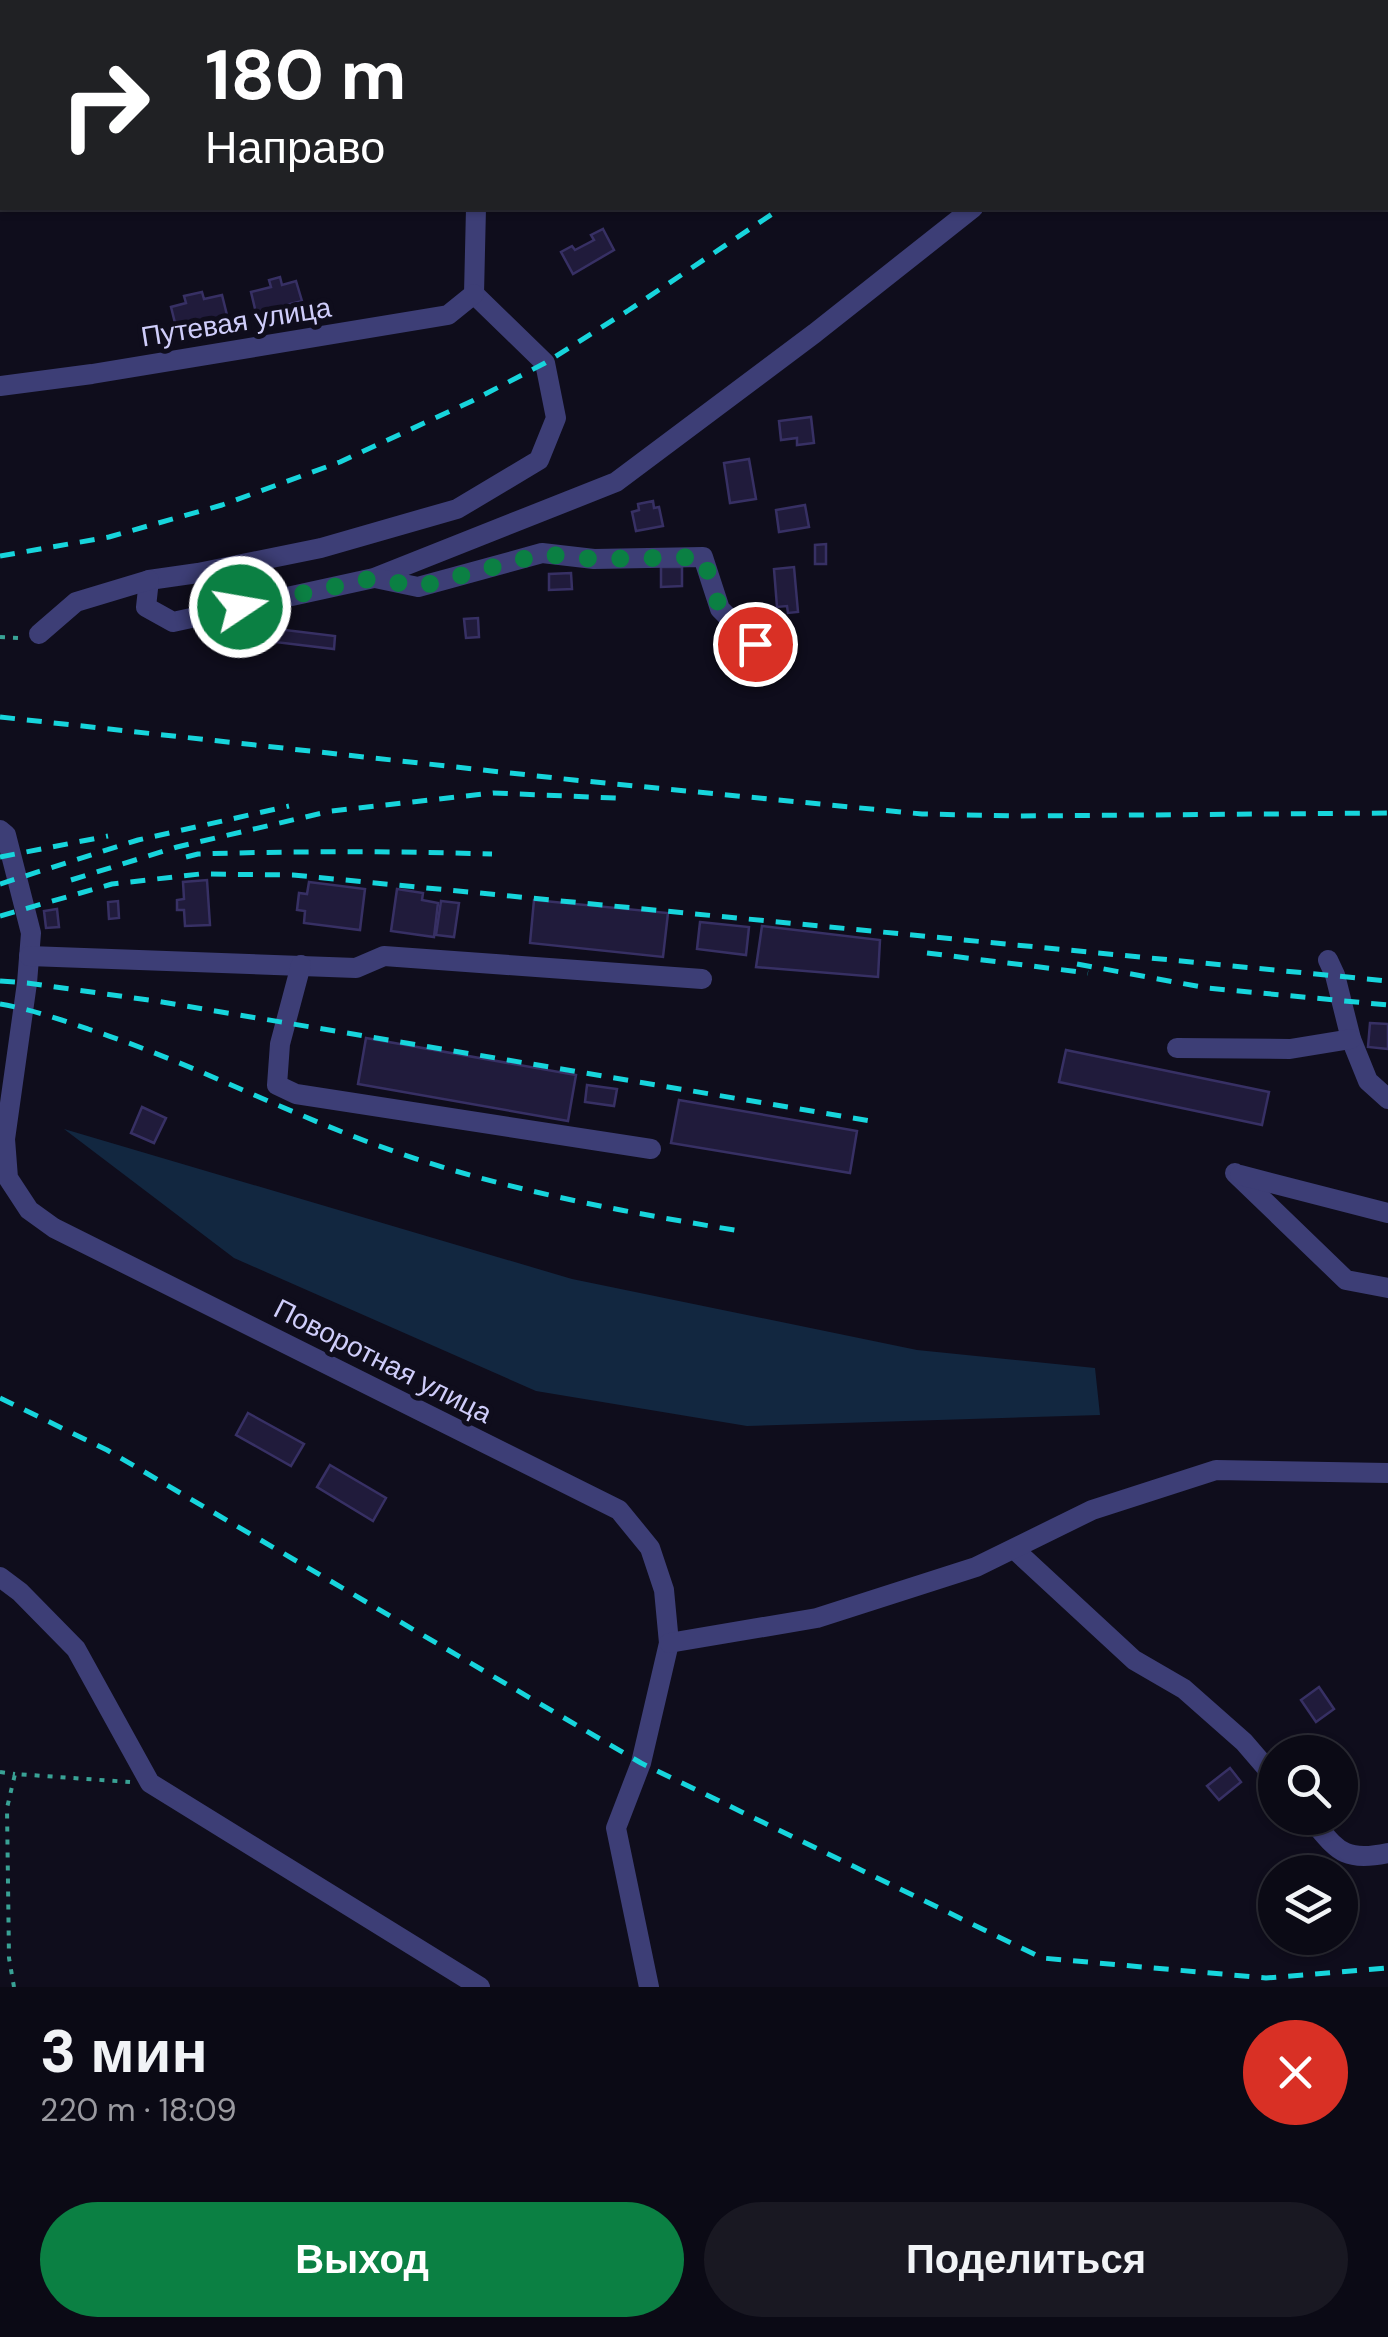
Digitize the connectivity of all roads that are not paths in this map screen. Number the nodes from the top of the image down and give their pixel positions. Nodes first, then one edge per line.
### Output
1 (476, 210) edge
2 (970, 210) edge
3 (474, 294) junction
4 (0, 386) edge
5 (374, 578) junction
6 (149, 580) junction
7 (39, 634) dead end
8 (755, 644) dead end
9 (0, 830) edge
10 (29, 956) junction
11 (1328, 960) dead end
12 (301, 965) junction
13 (702, 979) dead end
14 (1352, 1040) junction
15 (1177, 1048) dead end
16 (1368, 1081) junction
17 (1388, 1100) edge
18 (1388, 1120) edge
19 (650, 1148) dead end
20 (1388, 1214) edge
21 (1388, 1288) edge
22 (1388, 1473) edge
23 (1014, 1549) junction
24 (0, 1578) edge
25 (669, 1643) junction
26 (1258, 1758) edge
27 (1324, 1835) edge
28 (1388, 1853) edge
29 (480, 1987) edge
30 (648, 1987) edge

1 - 3 street
2 - 5 street
3 - 4 street, Путевая улица
3 - 6 street
5 - 6 street
5 - 8 street
6 - 7 street
9 - 10 street, Поворотная улица
10 - 12 street
10 - 25 street, Поворотная улица
11 - 14 street
12 - 13 street
12 - 19 street
14 - 15 street
14 - 16 street
16 - 17 street
16 - 18 street
20 - 21 street
22 - 23 street
23 - 25 street
23 - 26 street
24 - 29 street
25 - 30 street, Поворотная улица
27 - 28 street

